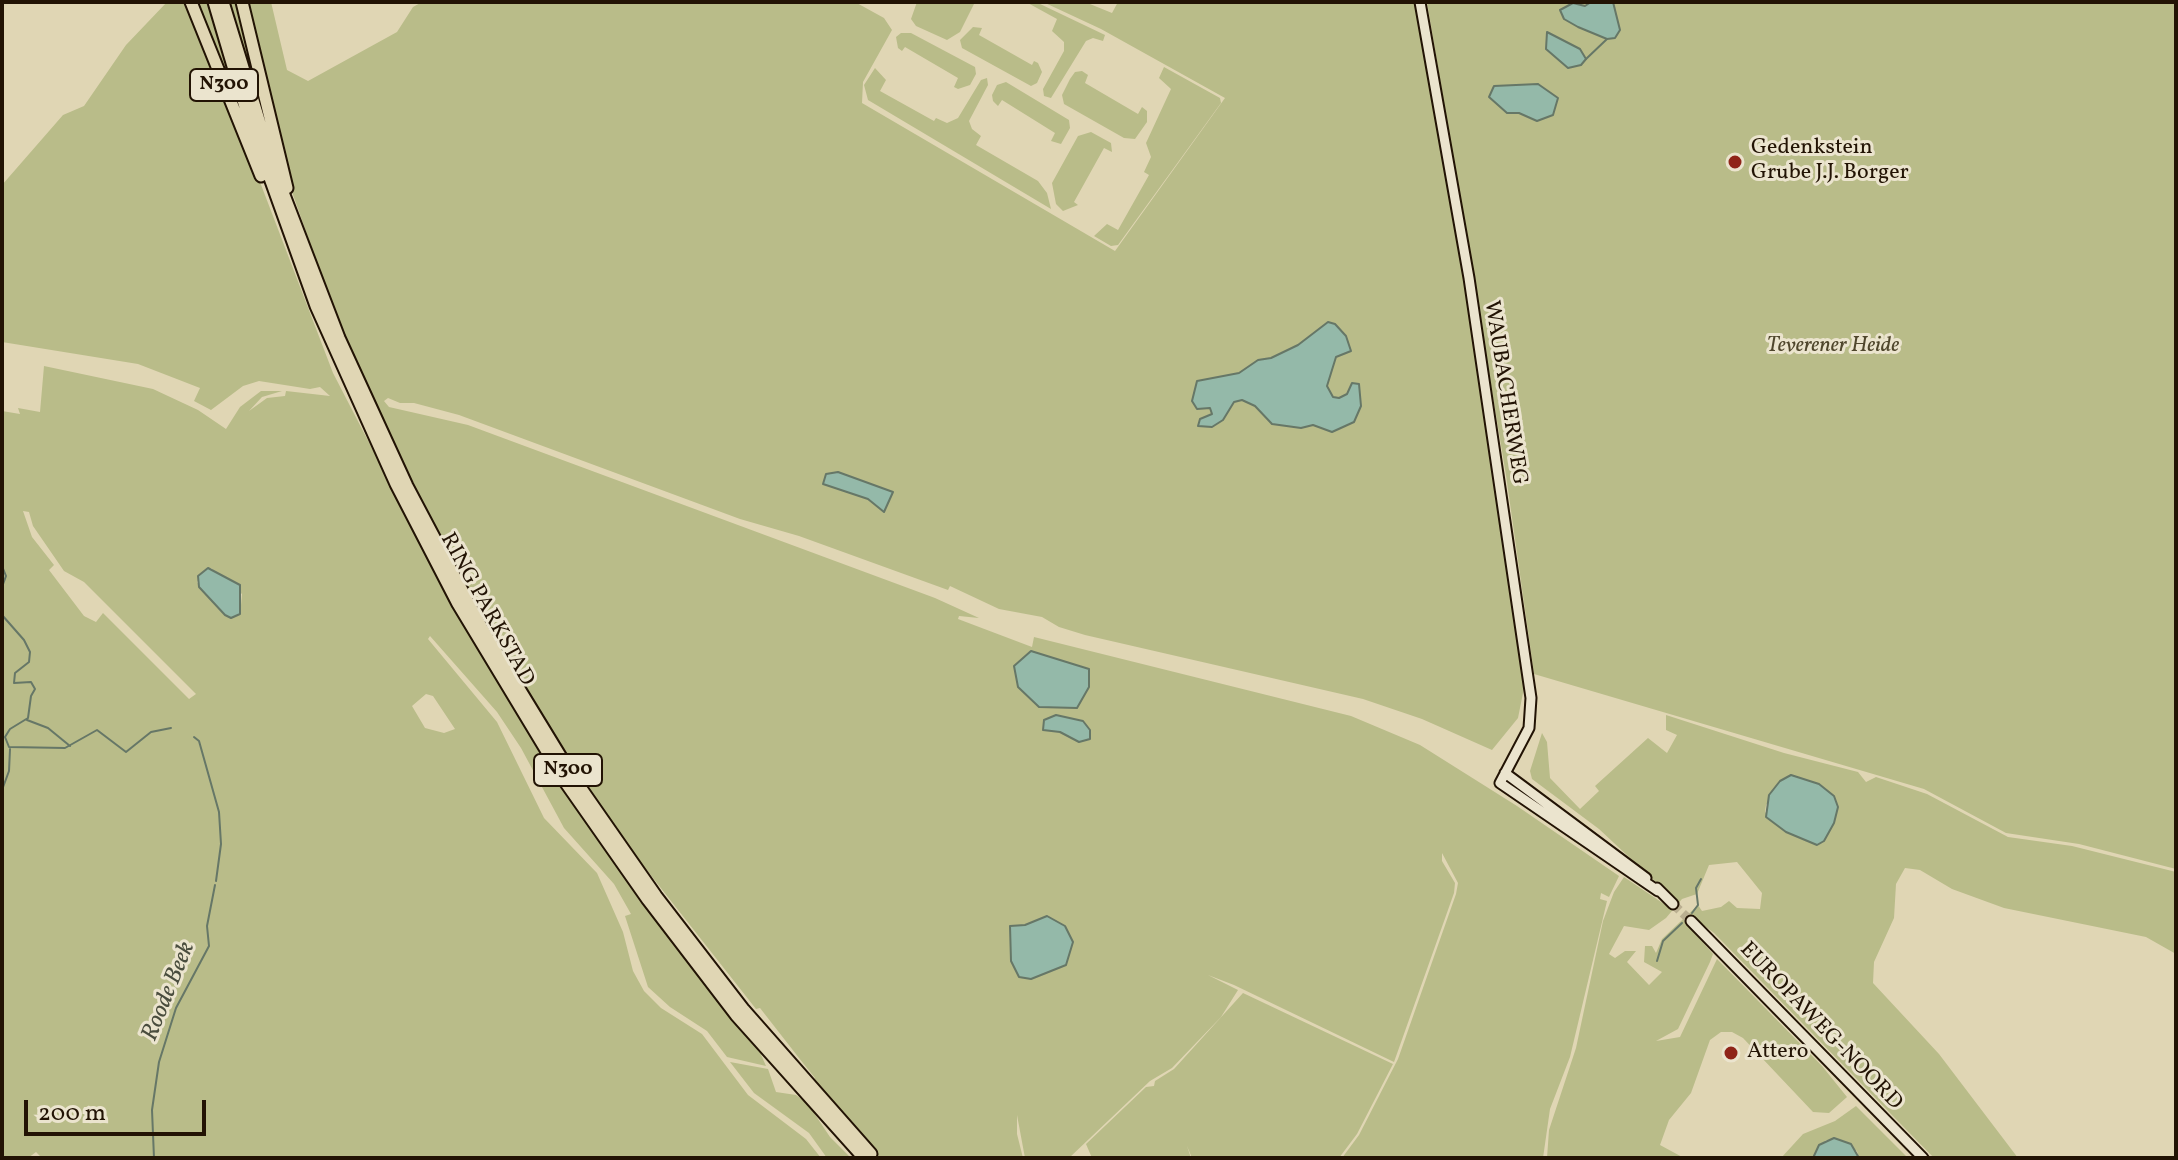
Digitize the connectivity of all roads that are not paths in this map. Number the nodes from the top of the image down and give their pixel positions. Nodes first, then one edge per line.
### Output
1 (191, 2) edge
2 (214, 2) edge
3 (223, 2) edge
4 (242, 2) edge
5 (1420, 2) edge
6 (290, 225) junction
7 (1505, 773) junction
8 (1658, 891) junction
9 (1673, 904) tunnel mouth
10 (1691, 921) tunnel mouth
11 (868, 1156) edge
12 (1923, 1158) edge

1 - 6 highway, N300
2 - 6 highway, RING PARKSTAD / N300
3 - 6 highway, RING PARKSTAD / N300
4 - 6 highway, N300
5 - 7 street, WAUBACHERWEG
6 - 11 highway, RING PARKSTAD / N300
7 - 8 street
7 - 8 street, WAUBACHERWEG
8 - 9 street
10 - 12 street, EUROPAWEG-NOORD

